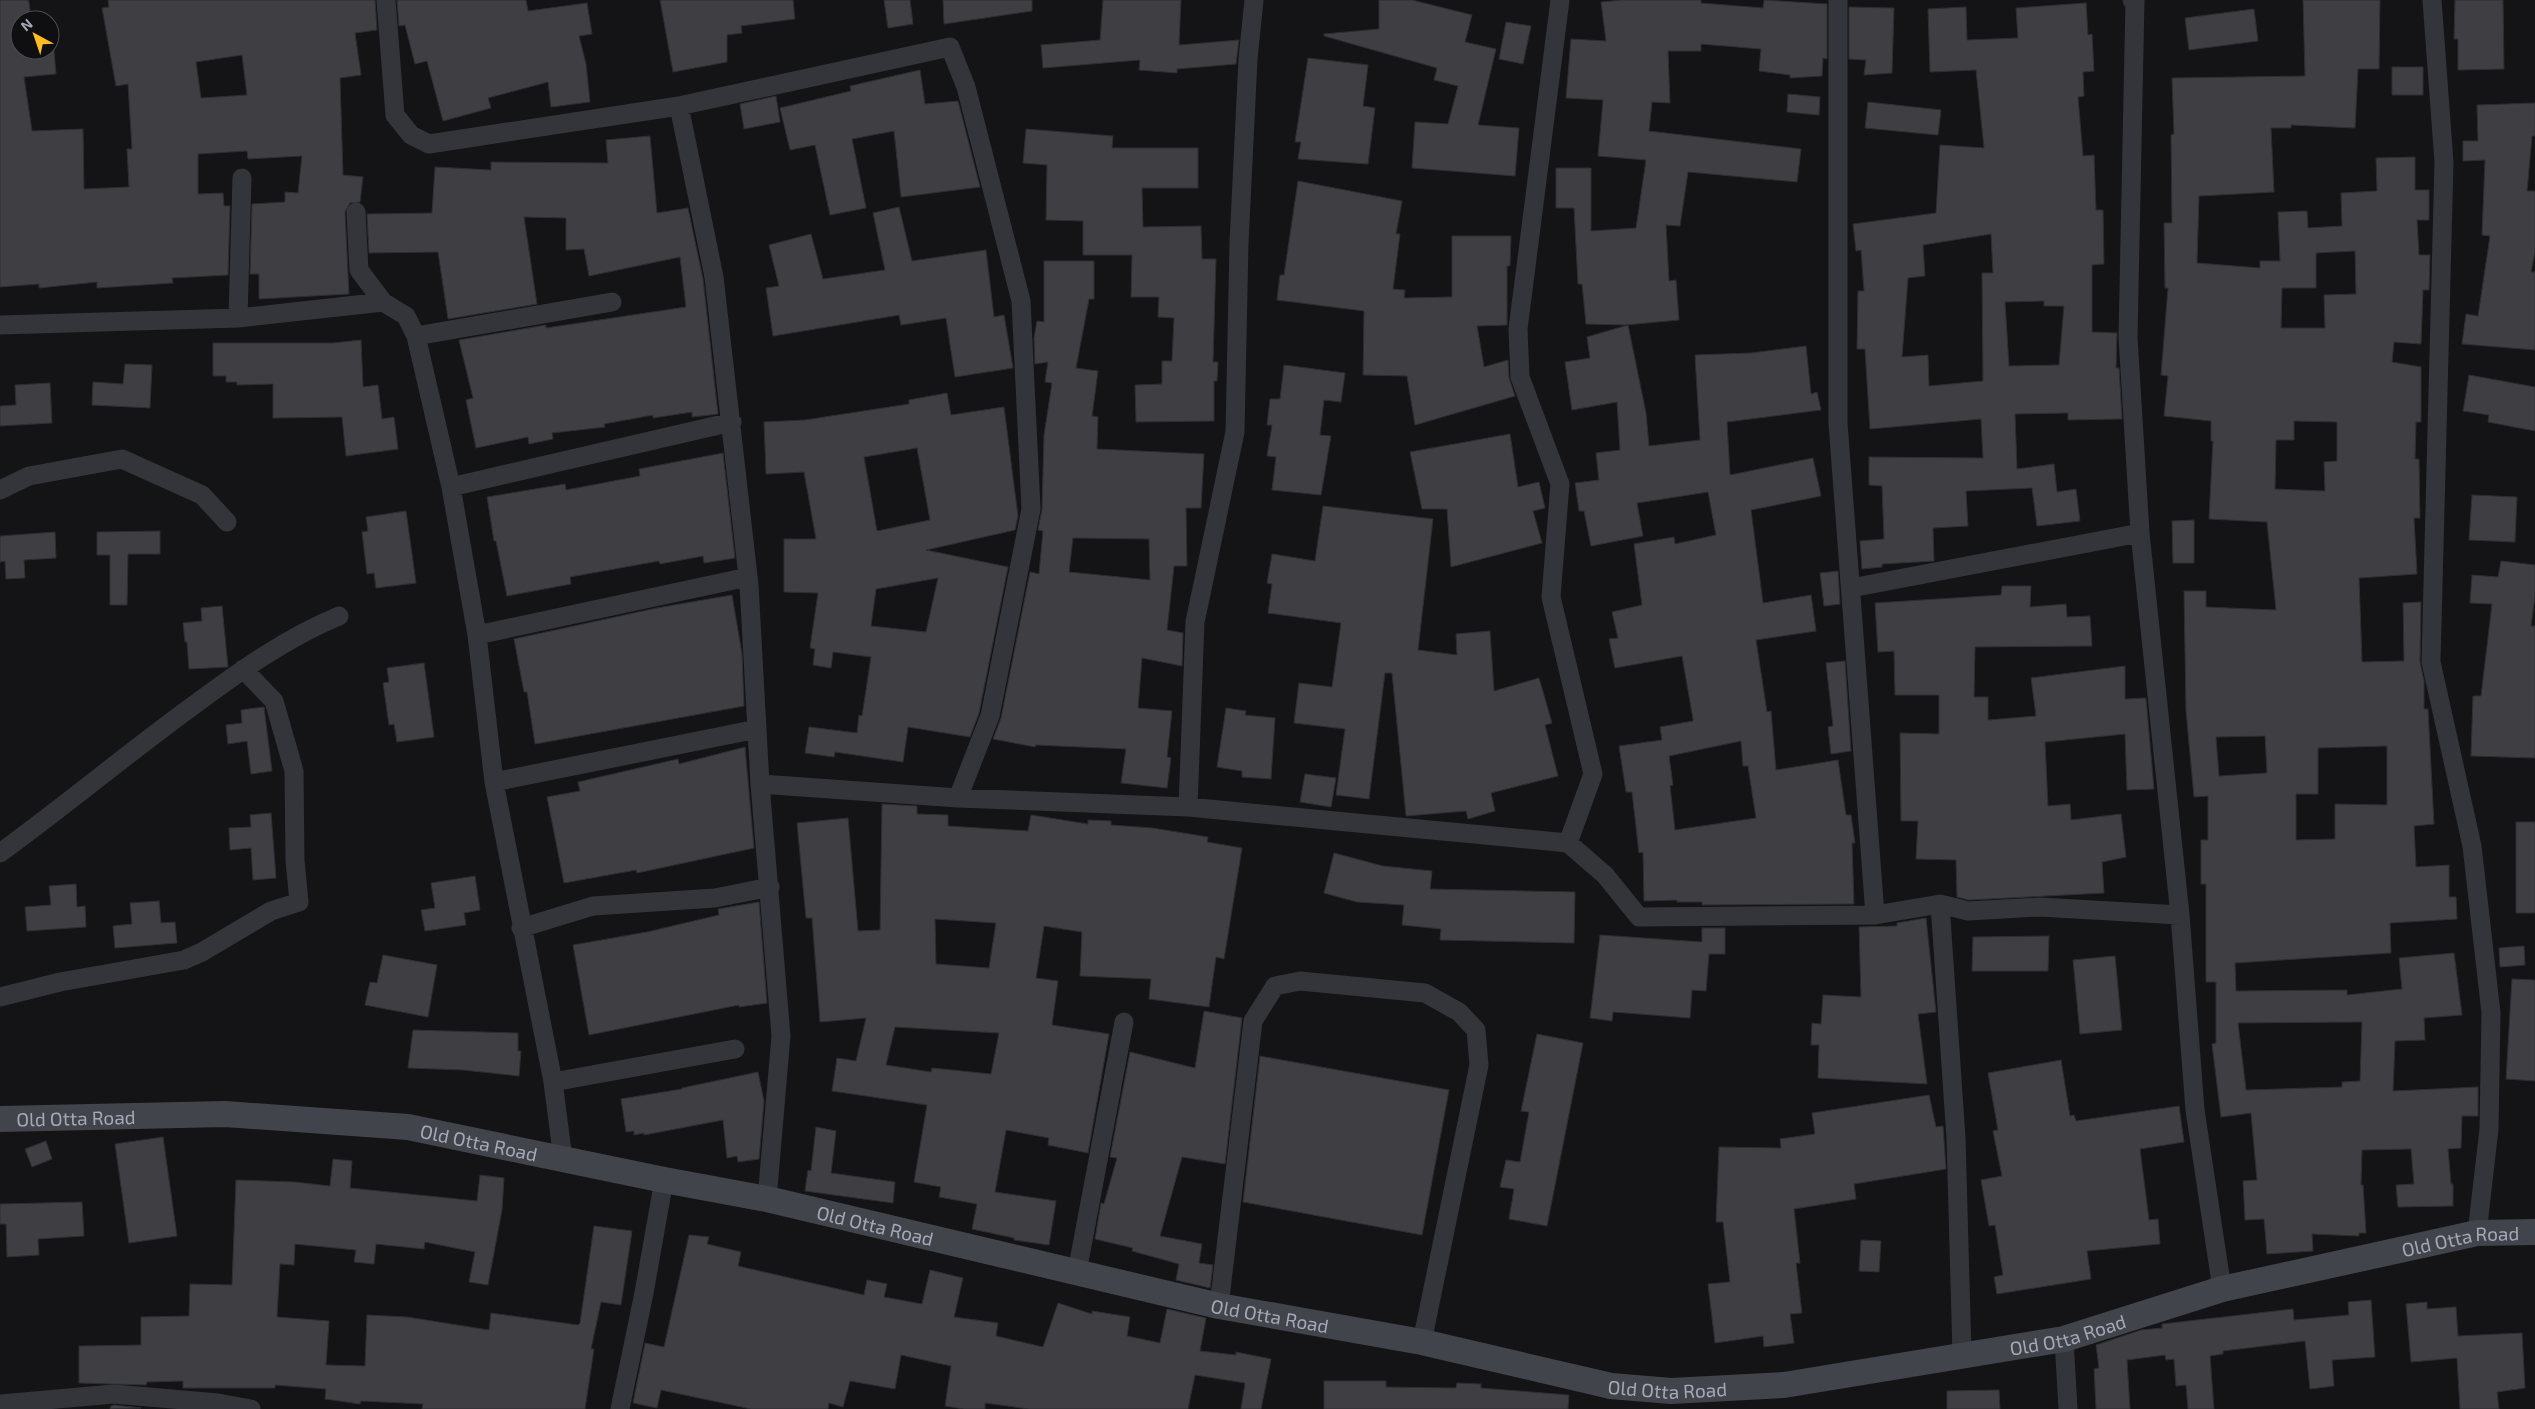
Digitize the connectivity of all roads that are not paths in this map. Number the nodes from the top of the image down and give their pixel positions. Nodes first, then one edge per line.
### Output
1 (386, 0) edge
2 (1254, 0) edge
3 (1560, 0) edge
4 (1838, 0) edge
5 (2132, 0) edge
6 (2432, 0) edge
7 (679, 106) junction
8 (242, 178) dead end
9 (356, 212) dead end
10 (383, 302) junction
11 (612, 302) dead end
12 (238, 318) junction
13 (0, 325) edge
14 (416, 336) junction
15 (732, 422) junction
16 (451, 487) junction
17 (0, 490) edge
18 (227, 522) dead end
19 (2140, 533) junction
20 (748, 577) junction
21 (1851, 588) junction
22 (339, 616) dead end
23 (477, 635) junction
24 (243, 669) junction
25 (756, 729) junction
26 (494, 782) junction
27 (760, 784) junction
28 (958, 798) junction
29 (1188, 807) junction
30 (1568, 843) junction
31 (0, 853) edge
32 (770, 887) junction
33 (1940, 904) junction
34 (1875, 915) junction
35 (2180, 915) junction
36 (521, 928) junction
37 (0, 997) edge
38 (1124, 1022) dead end
39 (735, 1050) dead end
40 (553, 1082) junction
41 (0, 1119) edge
42 (563, 1159) junction
43 (664, 1180) junction
44 (767, 1199) junction
45 (2535, 1232) edge
46 (2477, 1233) junction
47 (1077, 1272) junction
48 (2222, 1289) junction
49 (1219, 1306) junction
50 (2064, 1339) junction
51 (1422, 1342) junction
52 (1962, 1354) junction
53 (0, 1404) edge
54 (252, 1409) edge
55 (620, 1409) edge
56 (2068, 1409) edge

1 - 7 street
2 - 29 street
3 - 30 street
4 - 21 street
5 - 19 street
6 - 46 street
7 - 15 street
7 - 28 street
8 - 12 street
9 - 10 street
10 - 12 street
10 - 14 street
11 - 14 street
12 - 13 street
14 - 16 street
15 - 16 street
15 - 20 street
16 - 23 street
17 - 18 street
19 - 21 street
19 - 35 street
20 - 23 street
20 - 25 street
21 - 34 street
22 - 24 street
23 - 26 street
24 - 31 street
24 - 37 street
25 - 26 street
25 - 27 street
26 - 36 street
27 - 28 street
27 - 32 street
28 - 29 street
29 - 30 street
30 - 34 street
32 - 36 street
32 - 44 street
33 - 34 street
33 - 35 street
33 - 52 street
35 - 48 street
36 - 40 street
38 - 47 street
39 - 40 street
40 - 42 street
41 - 42 street, Old Otta Road
42 - 43 street, Old Otta Road
43 - 44 street, Old Otta Road
43 - 55 street
44 - 47 street, Old Otta Road
45 - 46 street, Old Otta Road
46 - 48 street, Old Otta Road
47 - 49 street, Old Otta Road
48 - 50 street, Old Otta Road
49 - 51 street, Old Otta Road
49 - 51 street
50 - 52 street, Old Otta Road
50 - 56 street
51 - 52 street, Old Otta Road
53 - 54 street

